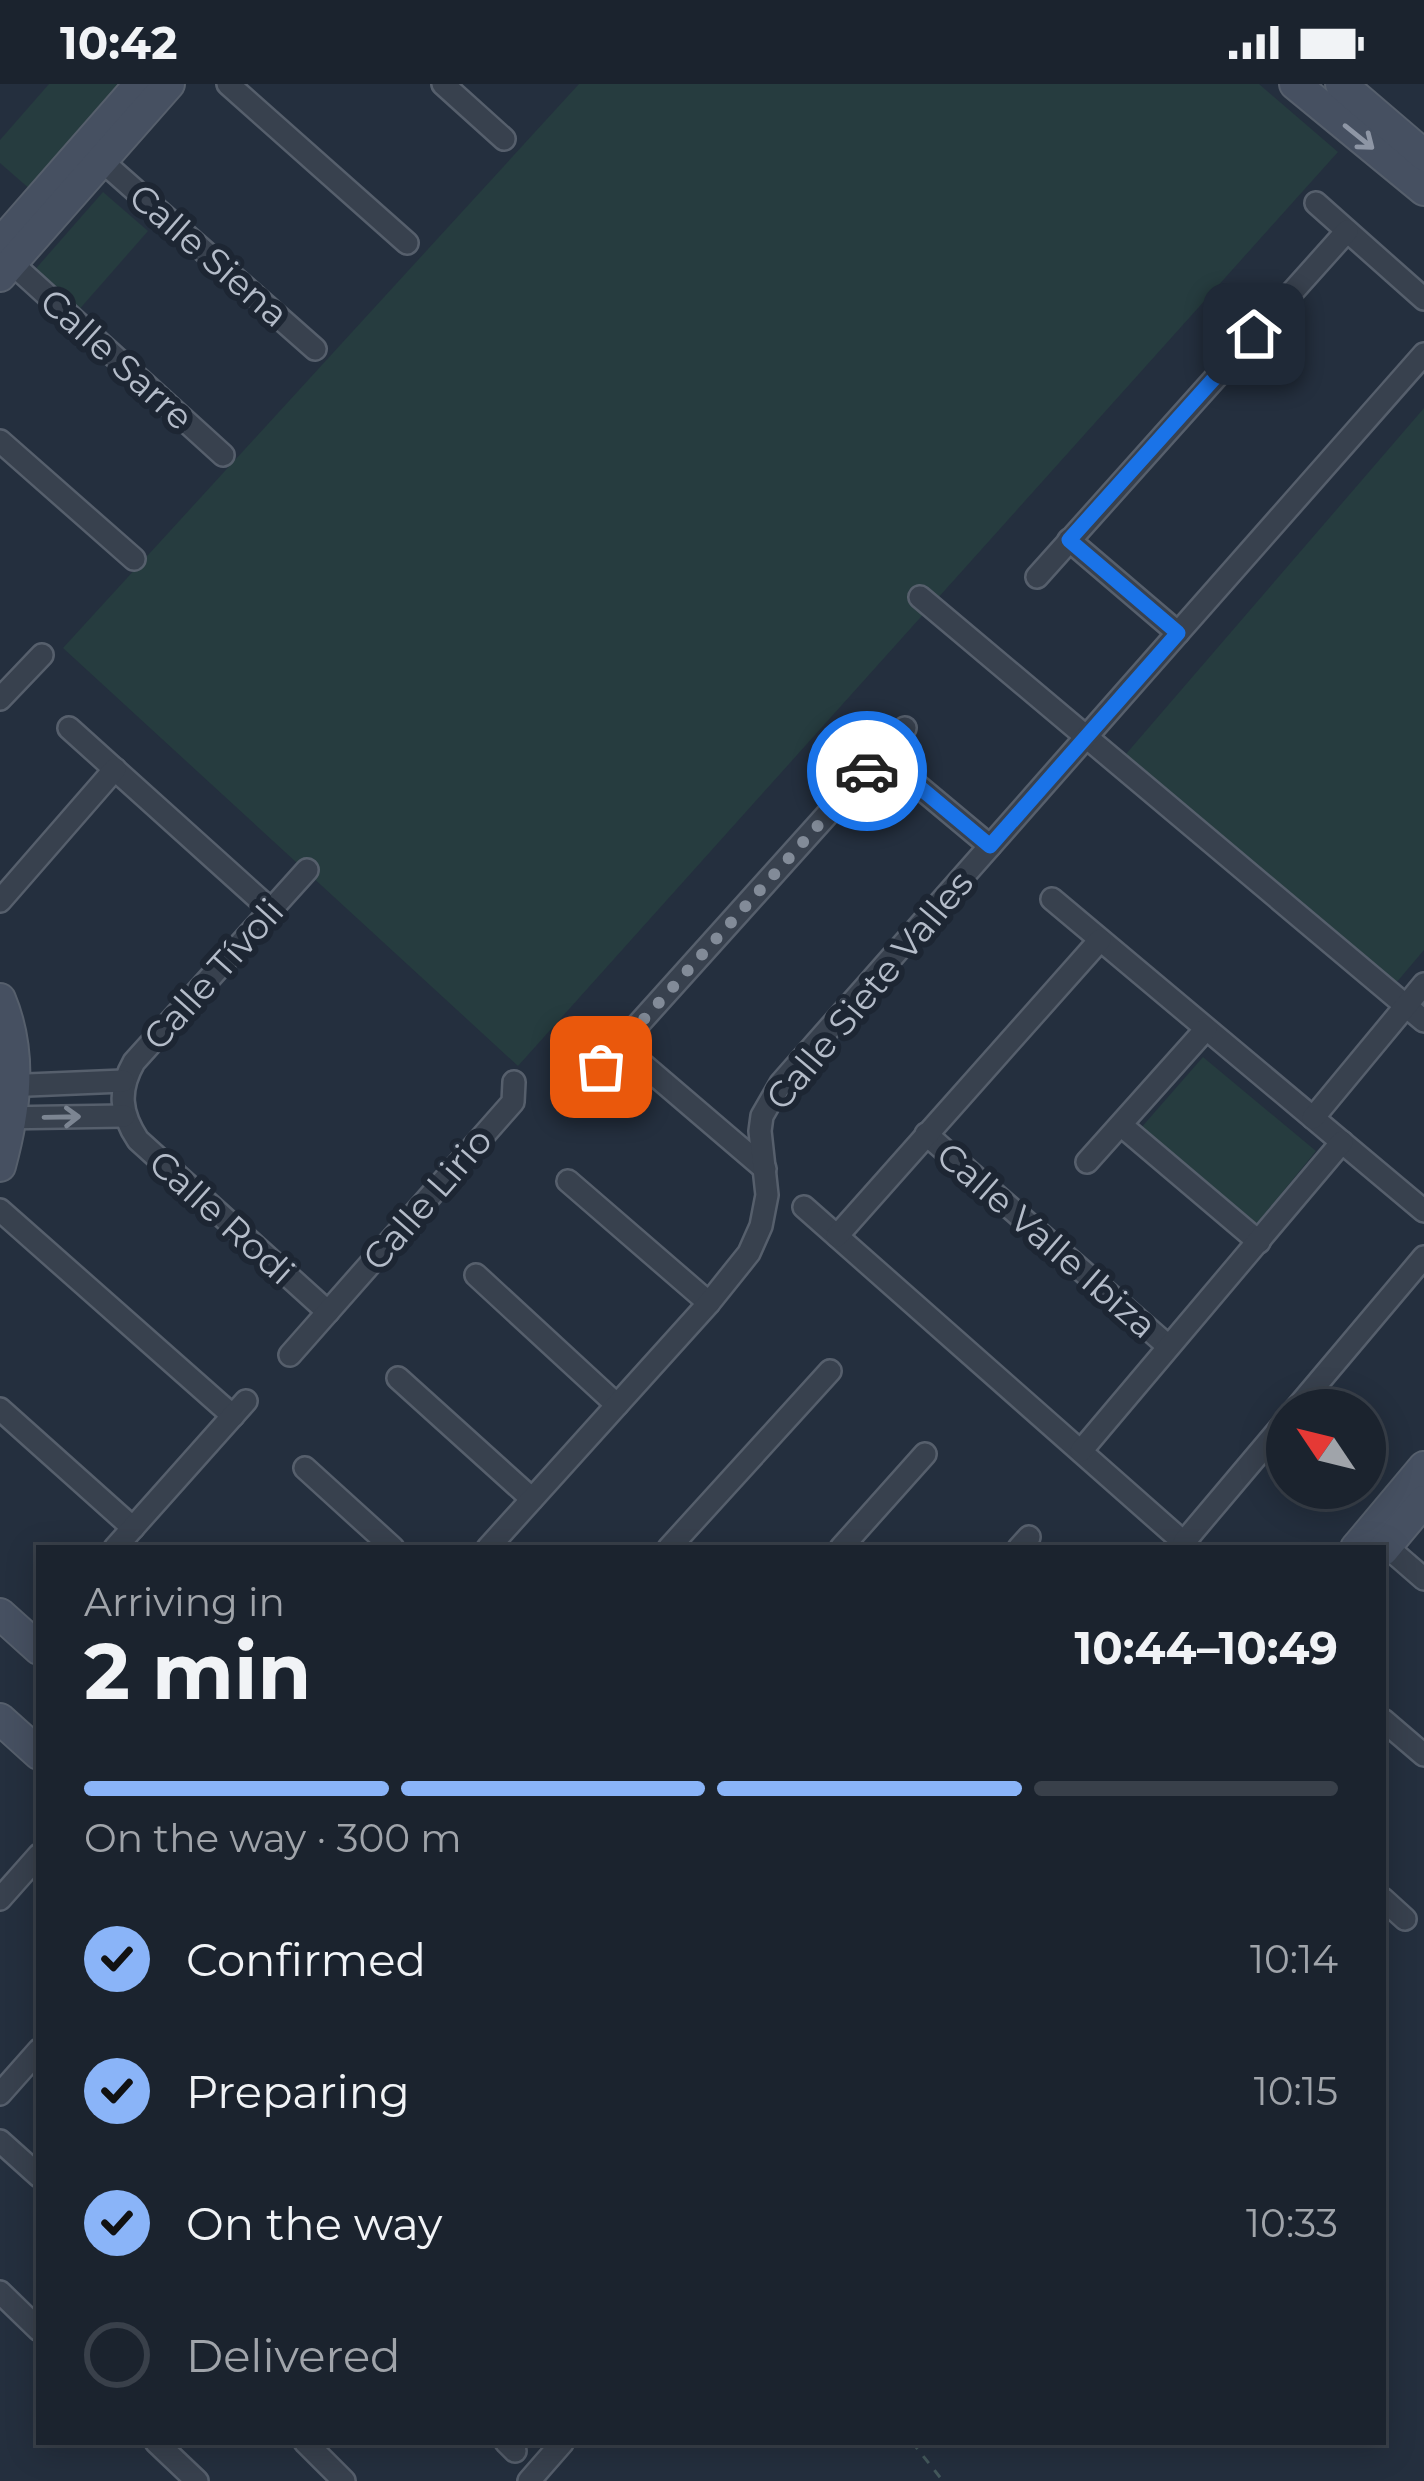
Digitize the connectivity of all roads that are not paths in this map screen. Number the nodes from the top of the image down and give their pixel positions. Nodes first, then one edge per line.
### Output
1 (140, 84) edge
2 (169, 84) edge
3 (228, 84) edge
4 (443, 84) edge
5 (1295, 84) edge
6 (1341, 84) edge
7 (504, 139) dead end
8 (1424, 155) edge
9 (102, 161) junction
10 (1424, 190) edge
11 (1316, 203) dead end
12 (1347, 231) junction
13 (407, 243) dead end
14 (3, 259) edge
15 (1424, 299) edge
16 (315, 349) dead end
17 (1424, 355) edge
18 (0, 441) edge
19 (223, 455) dead end
20 (1069, 540) junction
21 (134, 559) dead end
22 (1037, 577) dead end
23 (920, 597) dead end
24 (1178, 633) junction
25 (42, 655) dead end
26 (0, 699) edge
27 (69, 728) dead end
28 (905, 728) dead end
29 (1088, 735) junction
30 (881, 755) junction
31 (115, 770) junction
32 (990, 846) junction
33 (307, 870) dead end
34 (1052, 899) dead end
35 (0, 902) edge
36 (271, 910) junction
37 (1100, 940) junction
38 (1424, 984) edge
39 (0, 999) edge
40 (1406, 1006) junction
41 (1424, 1021) edge
42 (1206, 1029) junction
43 (620, 1046) junction
44 (601, 1067) dead end
45 (123, 1081) junction
46 (514, 1082) dead end
47 (8, 1086) edge
48 (124, 1117) junction
49 (6, 1118) edge
50 (1313, 1118) junction
51 (1120, 1125) junction
52 (926, 1134) junction
53 (1342, 1142) junction
54 (1088, 1162) dead end
55 (0, 1166) edge
56 (765, 1168) junction
57 (568, 1181) dead end
58 (804, 1208) dead end
59 (0, 1210) edge
60 (1424, 1211) edge
61 (837, 1236) junction
62 (1259, 1242) junction
63 (1424, 1257) edge
64 (476, 1275) dead end
65 (709, 1303) junction
66 (328, 1312) junction
67 (1168, 1346) junction
68 (290, 1355) dead end
69 (830, 1371) dead end
70 (398, 1378) dead end
71 (1313, 1389) edge
72 (617, 1405) junction
73 (0, 1409) edge
74 (1266, 1446) edge
75 (1081, 1451) junction
76 (925, 1454) dead end
77 (1424, 1467) edge
78 (304, 1468) dead end
79 (532, 1499) junction
80 (1424, 1501) edge
81 (133, 1528) junction
82 (118, 1545) edge
83 (390, 1545) edge
84 (491, 1545) edge
85 (672, 1545) edge
86 (845, 1545) edge
87 (1187, 1545) edge
88 (1377, 1545) edge
89 (1378, 1545) edge
90 (1386, 1555) edge
91 (1424, 1579) edge
92 (0, 1614) edge
93 (36, 1645) edge
94 (0, 1719) edge
95 (1386, 1723) edge
96 (36, 1751) edge
97 (1424, 1755) edge
98 (36, 1858) edge
99 (0, 1899) edge
100 (1386, 1902) edge
101 (1406, 1919) dead end
102 (36, 2053) edge
103 (0, 2094) edge
104 (0, 2141) edge
105 (36, 2173) edge
106 (0, 2292) edge
107 (36, 2327) edge
108 (160, 2445) edge
109 (308, 2445) edge
110 (560, 2445) edge
111 (197, 2481) edge
112 (344, 2481) edge
113 (529, 2481) edge

1 - 14 street
2 - 9 street
3 - 13 street
4 - 7 street
5 -> 10 street
6 - 8 street
9 - 14 street
9 - 16 street, Calle Siena
11 - 12 street
12 - 15 street
12 - 20 street
14 - 19 street, Calle Sarre
17 - 24 street, Calle Siete Valles
18 - 21 street
20 - 22 street
20 - 24 street
23 - 29 street
24 - 29 street, Calle Siete Valles
25 - 26 street
27 - 31 street
28 - 30 street
29 - 32 street, Calle Siete Valles
29 - 40 street
30 - 32 street
30 - 43 street
31 - 35 street
31 - 36 street
32 - 56 street, Calle Siete Valles
33 - 36 street, Calle Tívoli
34 - 37 street
36 - 45 street, Calle Tívoli
37 - 42 street
37 - 52 street
38 - 40 street
39 - 47 street
40 - 41 street
40 - 50 street
42 - 50 street
42 - 51 street
43 - 44 street
43 - 56 street
45 - 47 street, Calle Tívoli
45 - 48 street, Calle Tívoli
46 - 66 street, Calle Lirio
47 - 49 street
49 -> 48 street
48 - 66 street, Calle Rodi
49 - 55 street
50 - 53 street
51 - 54 street
51 - 62 street
52 - 61 street
52 - 67 street, Calle Valle Ibiza
53 - 60 street
53 - 62 street
56 - 65 street, Calle Siete Valles
57 - 65 street
58 - 61 street
59 - 81 street
61 - 75 street
62 - 67 street
63 - 71 street
64 - 72 street
65 - 72 street, Calle Siete Valles
66 - 68 street, Calle Lirio
67 - 75 street
69 - 85 street
70 - 79 street
72 - 79 street, Calle Siete Valles
73 - 81 street
74 - 87 street
75 - 87 street
76 - 86 street
77 - 88 street
78 - 83 street
79 - 84 street, Calle Siete Valles
80 - 89 street
81 - 82 street
90 - 91 street
92 - 93 street
94 - 96 street
95 - 97 street
98 - 99 street
100 - 101 street
102 - 103 street
104 - 105 street
106 - 107 street
108 - 111 street
109 - 112 street
110 - 113 street

